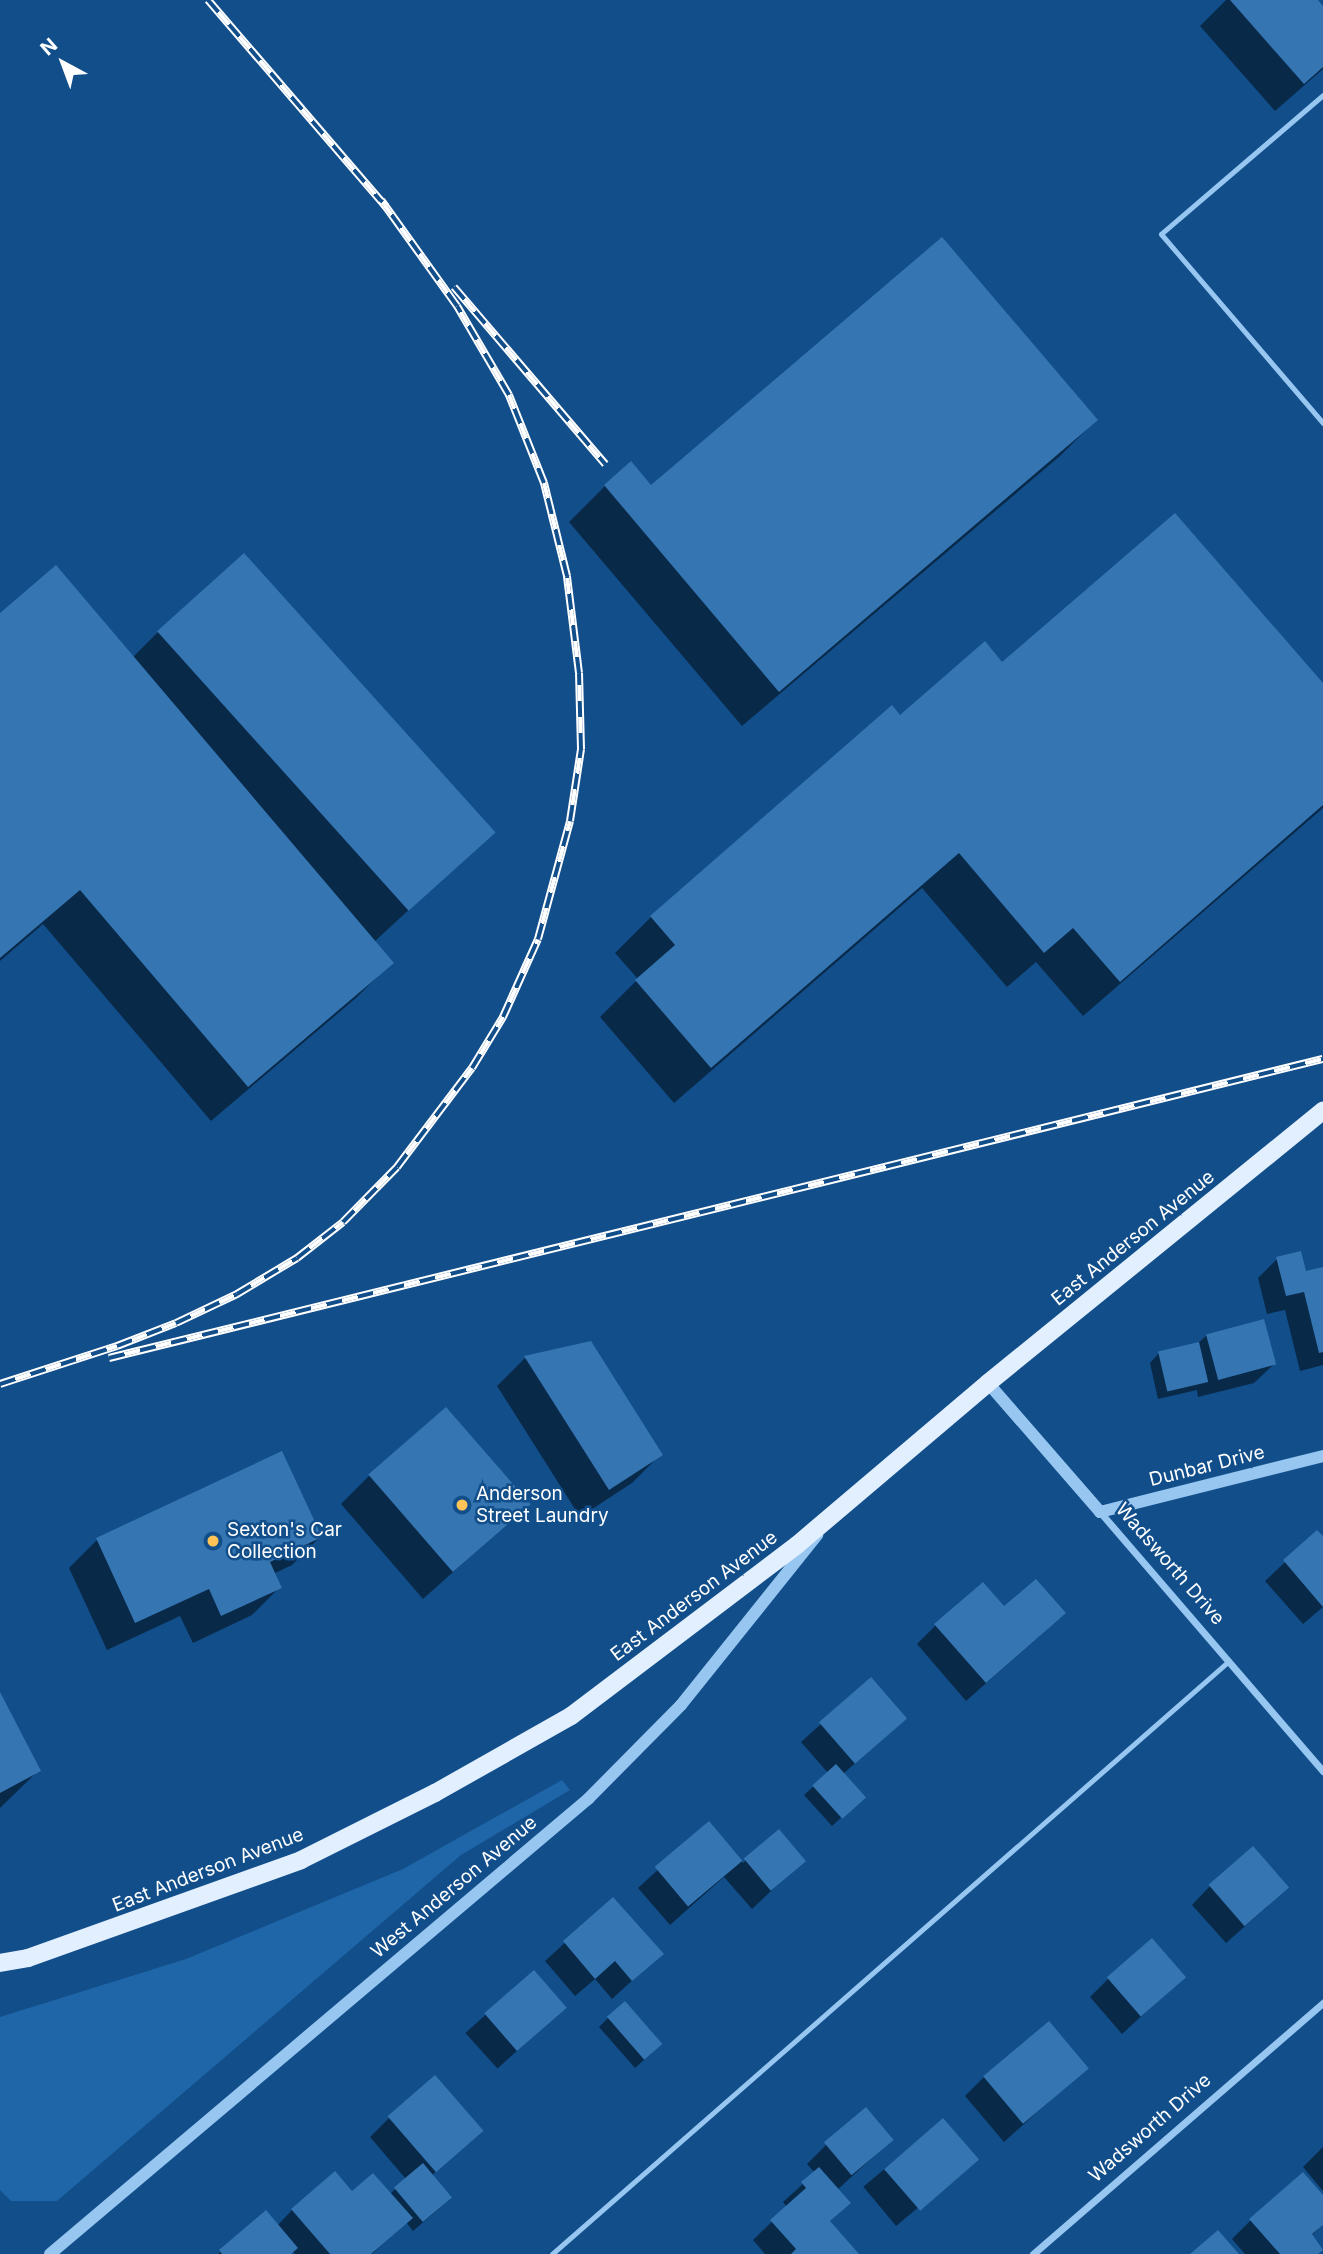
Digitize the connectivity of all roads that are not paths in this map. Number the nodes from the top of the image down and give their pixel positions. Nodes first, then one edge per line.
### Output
1 (1323, 95) edge
2 (1323, 423) edge
3 (1323, 1111) edge
4 (988, 1383) junction
5 (1323, 1456) edge
6 (839, 1508) junction
7 (1100, 1512) junction
8 (1229, 1661) junction
9 (1323, 1771) edge
10 (0, 1963) edge
11 (1323, 2003) edge
12 (50, 2254) edge
13 (552, 2254) edge
14 (1033, 2254) edge

1 - 2 lane
3 - 4 main road, East Anderson Avenue
4 - 6 main road, East Anderson Avenue
4 - 7 street, Wadsworth Drive
5 - 7 street, Dunbar Drive
6 - 10 main road, East Anderson Avenue
6 - 12 street, West Anderson Avenue
7 - 8 street, Wadsworth Drive
8 - 9 street, Wadsworth Drive
8 - 13 lane
11 - 14 street, Wadsworth Drive

